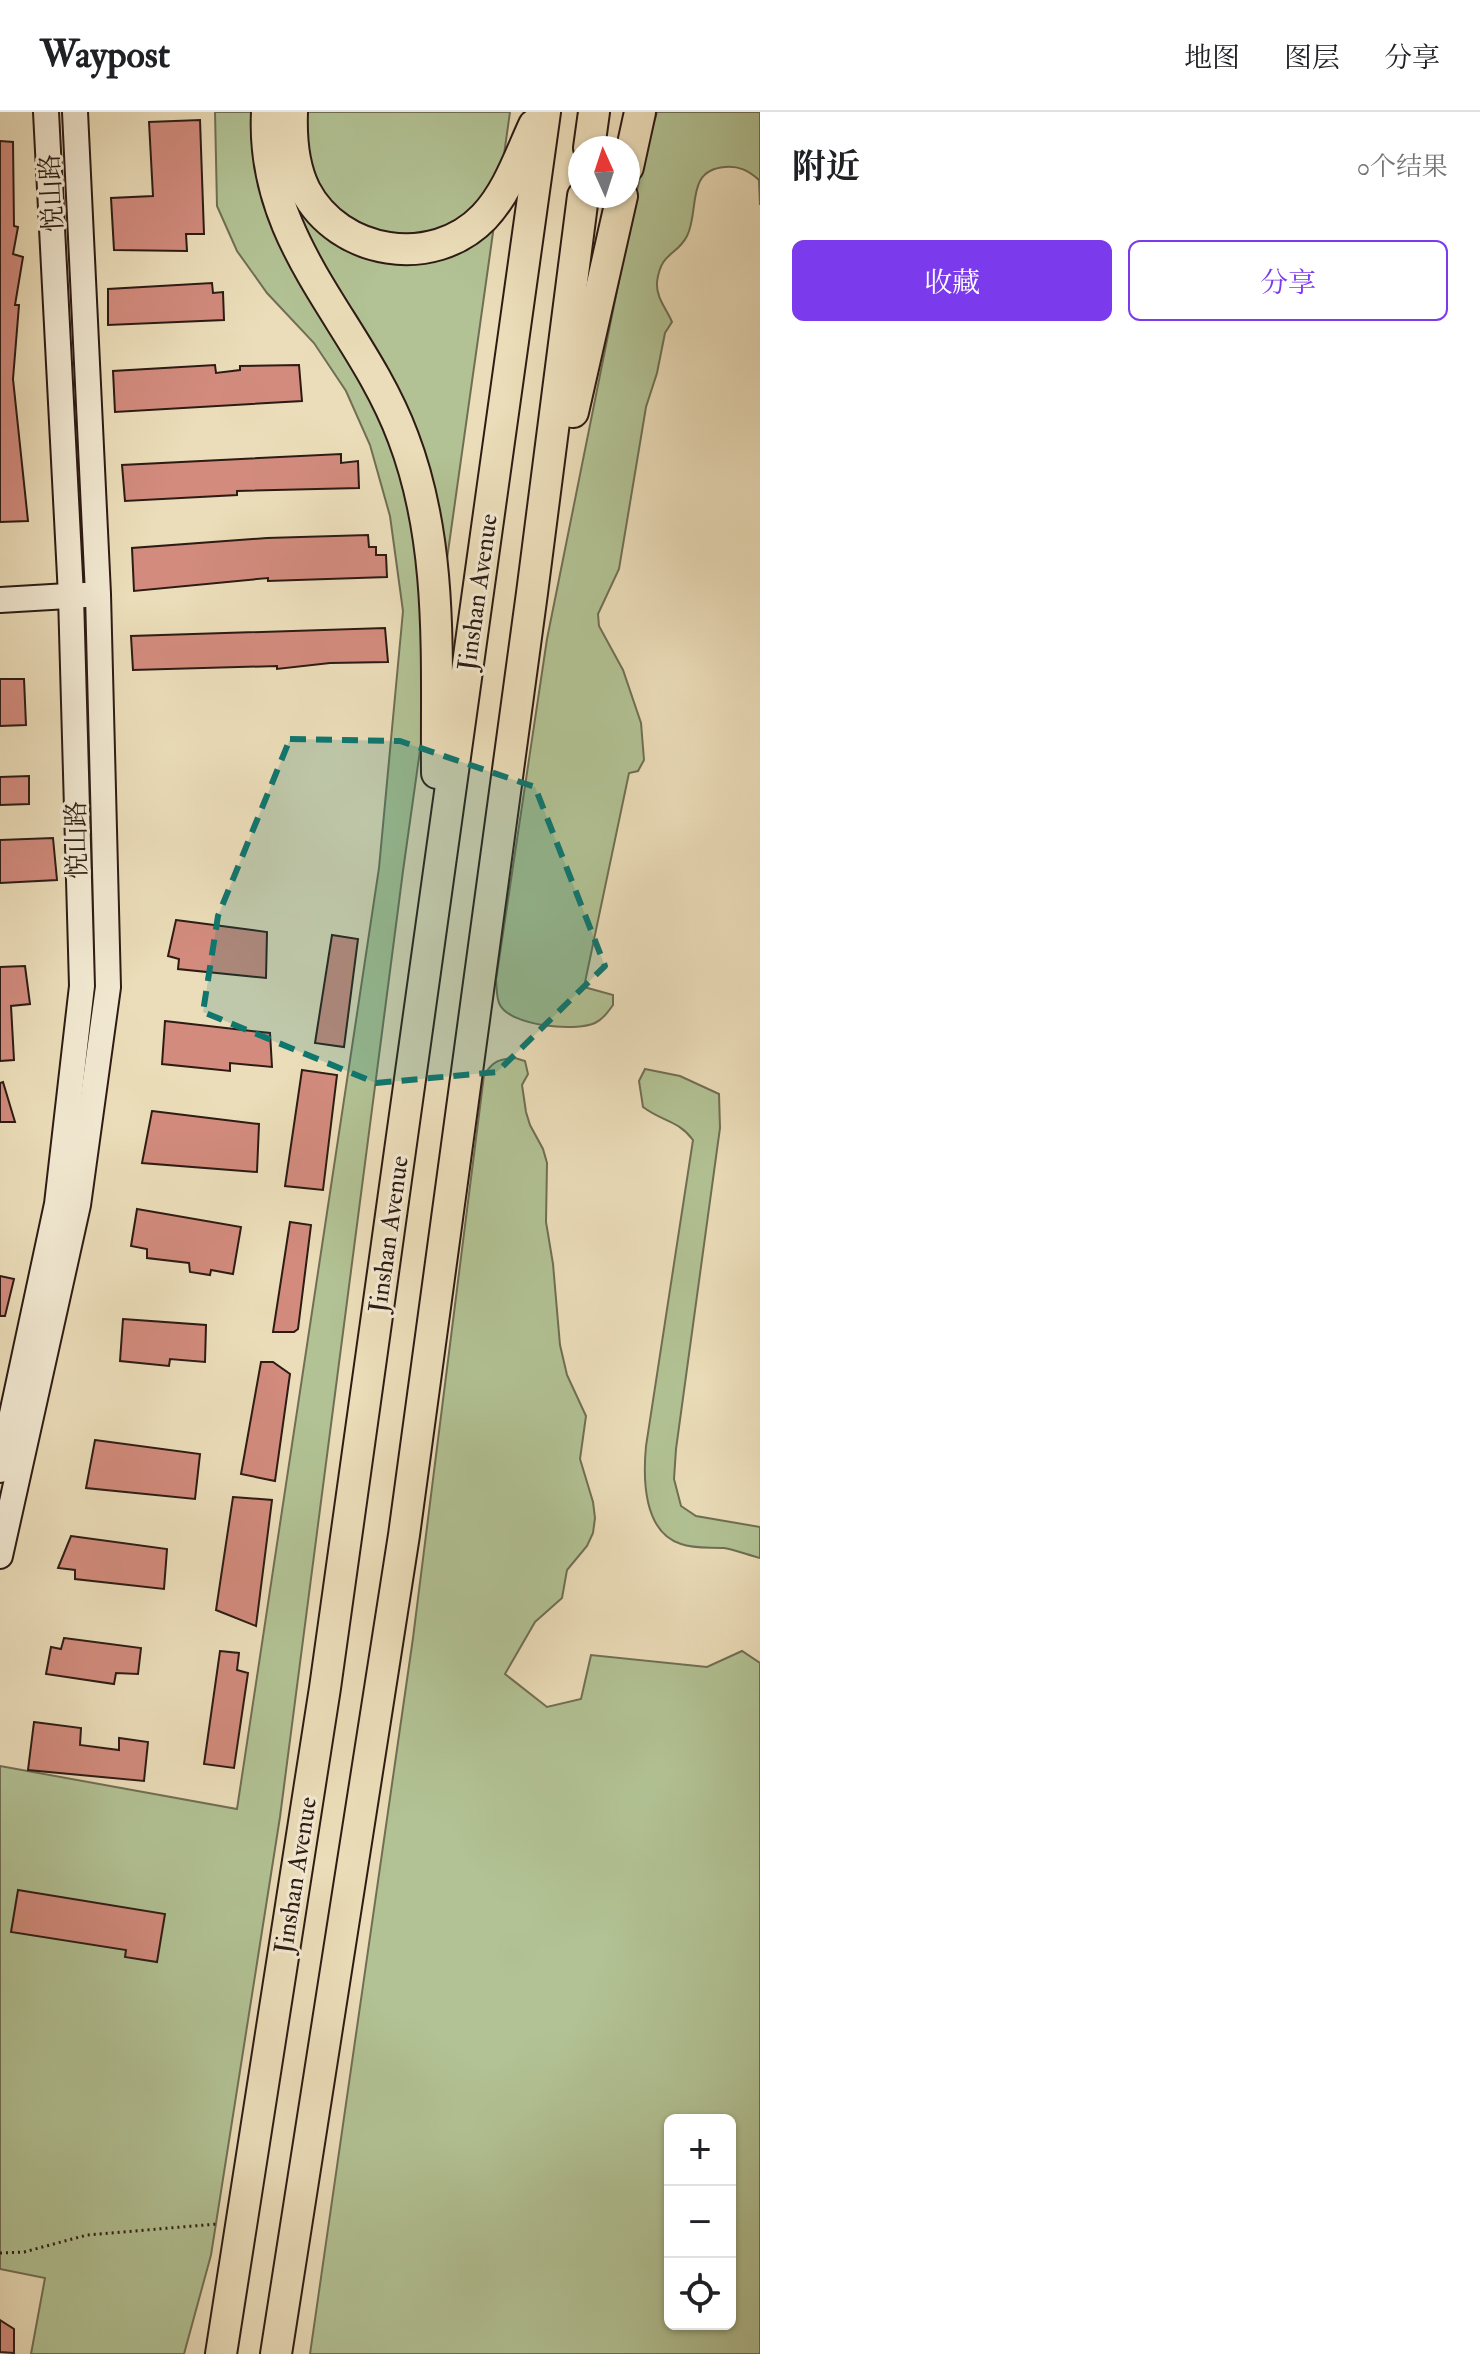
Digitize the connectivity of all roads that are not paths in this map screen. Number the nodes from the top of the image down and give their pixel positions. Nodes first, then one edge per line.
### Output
1 (46, 112) edge
2 (75, 112) edge
3 (267, 112) edge
4 (292, 112) edge
5 (542, 112) edge
6 (594, 112) edge
7 (640, 112) edge
8 (591, 136) edge
9 (635, 136) edge
10 (581, 208) edge
11 (619, 208) edge
12 (532, 593) junction
13 (98, 594) junction
14 (71, 596) junction
15 (0, 600) edge
16 (438, 868) junction
17 (19, 1383) junction
18 (0, 1406) edge
19 (0, 1467) edge
20 (0, 1556) edge
21 (231, 2236) junction
22 (205, 2354) edge
23 (221, 2354) edge
24 (276, 2354) edge

1 - 14 main road, 悦山路
2 - 13 main road, 悦山路
3 - 16 highway
4 - 5 highway
5 - 16 highway, Jinshan Avenue
6 - 8 highway
7 - 9 highway
10 - 12 highway, Jinshan Avenue
11 - 12 highway
12 - 24 highway, Jinshan Avenue
13 - 14 main road
13 - 20 main road, 悦山路
14 - 15 main road
14 - 17 main road, 悦山路
16 - 21 highway, Jinshan Avenue
17 - 18 main road
17 - 19 main road, 悦山路
21 - 22 highway
21 - 23 highway, Jinshan Avenue

